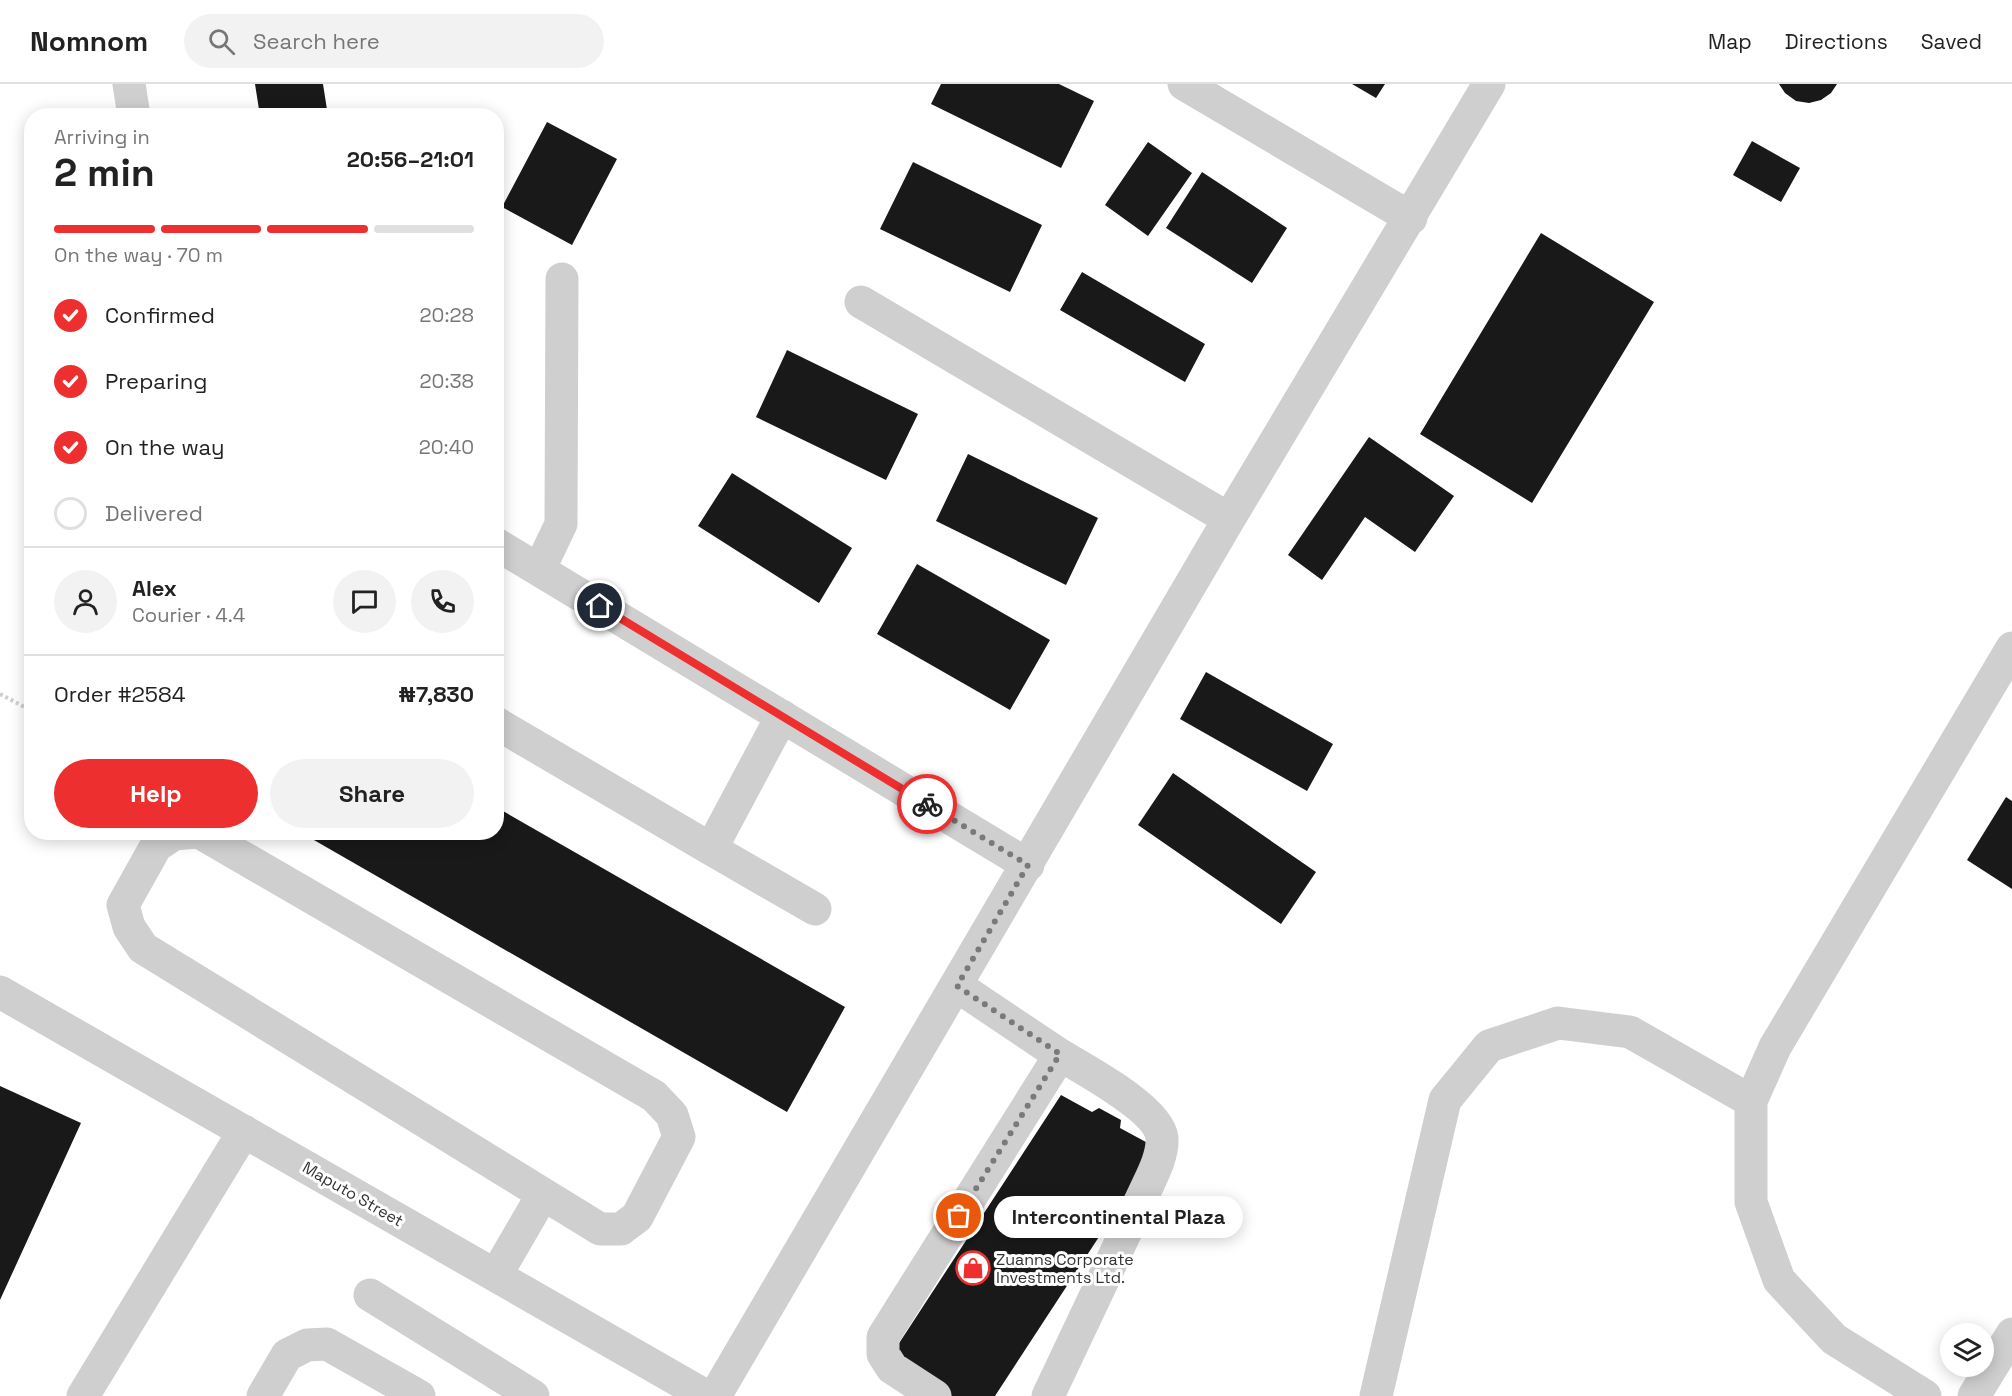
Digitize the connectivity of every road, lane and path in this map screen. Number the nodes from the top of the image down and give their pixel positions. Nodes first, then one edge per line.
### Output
1 (129, 84) edge
2 (1184, 84) edge
3 (1489, 84) edge
4 (133, 108) edge
5 (1411, 218) junction
6 (562, 279) dead end
7 (861, 302) dead end
8 (1229, 519) junction
9 (504, 549) edge
10 (539, 570) junction
11 (2012, 648) edge
12 (0, 694) edge
13 (24, 707) edge
14 (782, 716) junction
15 (504, 728) edge
16 (165, 840) edge
17 (212, 840) edge
18 (711, 849) junction
19 (1028, 865) junction
20 (815, 909) dead end
21 (957, 986) junction
22 (0, 992) edge
23 (1060, 1054) junction
24 (1751, 1101) junction
25 (244, 1131) junction
26 (543, 1194) junction
27 (496, 1275) junction
28 (370, 1295) dead end
29 (2012, 1334) edge
30 (83, 1396) edge
31 (263, 1396) edge
32 (419, 1396) edge
33 (532, 1396) edge
34 (706, 1396) edge
35 (715, 1396) edge
36 (935, 1396) edge
37 (1048, 1396) edge
38 (1376, 1396) edge
39 (1925, 1396) edge
40 (1974, 1396) edge

1 - 4 street
2 - 5 street
3 - 5 street
5 - 8 street
6 - 10 street
7 - 8 street
8 - 19 street
9 - 10 street
10 - 14 street
11 - 24 street
12 - 13 path
14 - 18 street
14 - 19 street
15 - 18 street
16 - 26 street
17 - 26 street
18 - 20 street
19 - 21 street
21 - 23 street
21 - 35 street
22 - 25 street, Maputo Street
23 - 36 street
23 - 37 street
24 - 38 street
24 - 39 street
25 - 27 street, Maputo Street
25 - 30 street
26 - 27 street
27 - 34 street, Maputo Street
28 - 33 street
29 - 40 street
31 - 32 street

